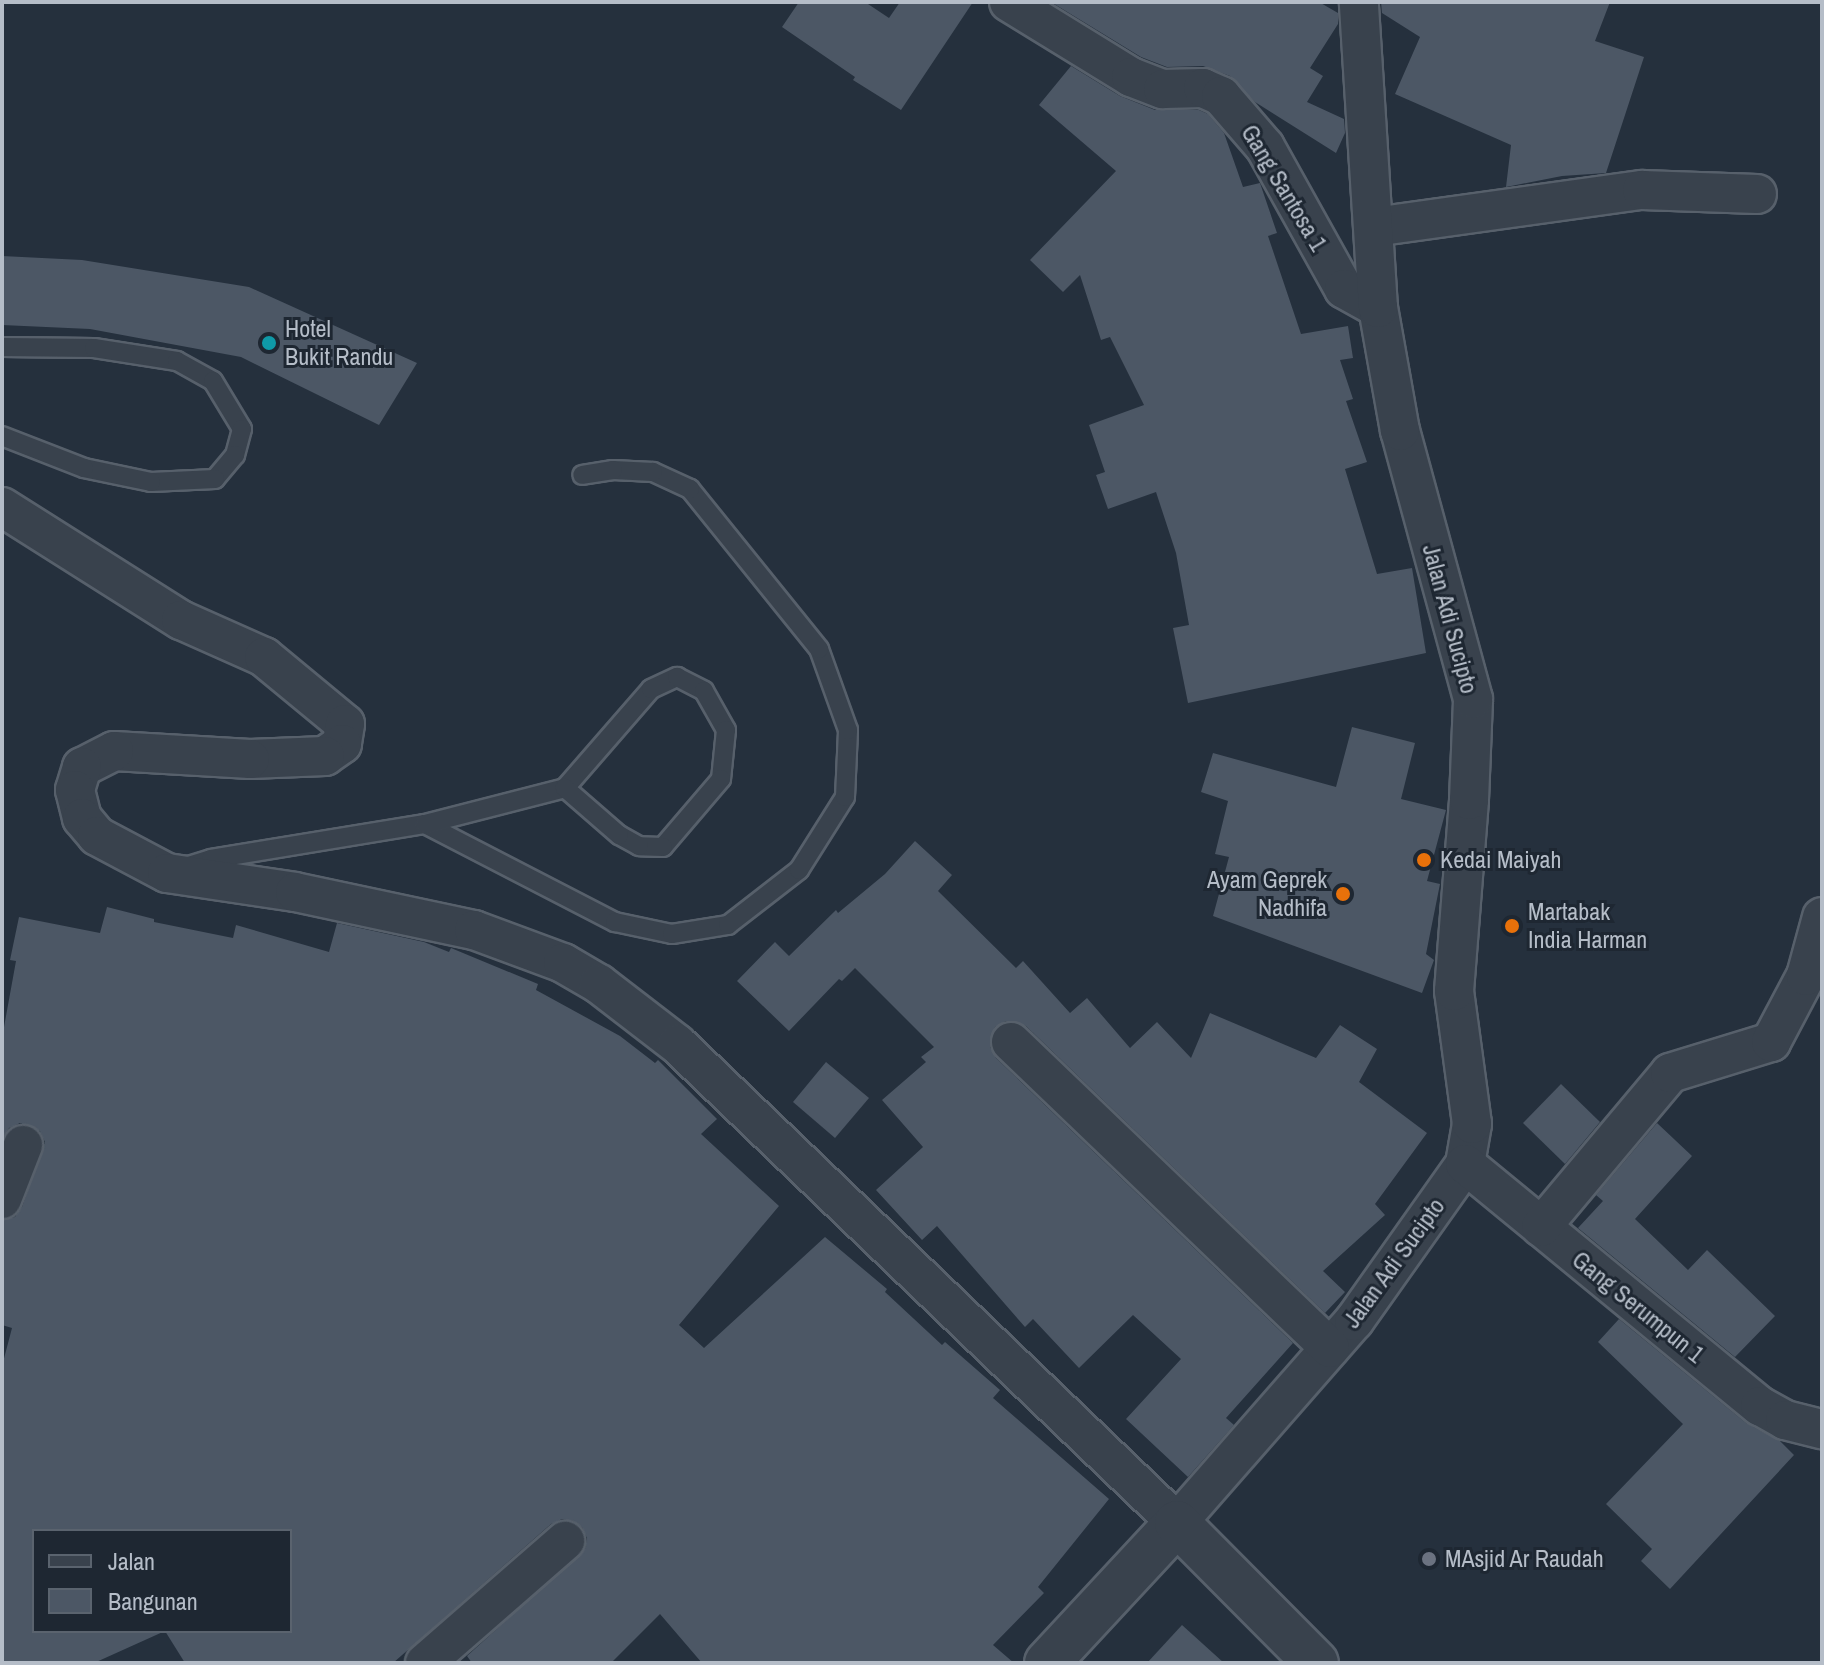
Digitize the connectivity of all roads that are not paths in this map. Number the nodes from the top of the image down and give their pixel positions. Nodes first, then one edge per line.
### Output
1 (1009, 2) edge
2 (1359, 2) edge
3 (1757, 194) dead end
4 (1374, 227) junction
5 (1378, 308) junction
6 (2, 347) edge
7 (2, 436) edge
8 (582, 475) dead end
9 (2, 507) edge
10 (565, 788) junction
11 (425, 824) junction
12 (167, 873) junction
13 (1822, 917) edge
14 (1011, 1042) dead end
15 (23, 1145) dead end
16 (1465, 1164) junction
17 (2, 1199) edge
18 (1541, 1227) junction
19 (1330, 1348) junction
20 (1822, 1429) edge
21 (1177, 1523) junction
22 (565, 1541) dead end
23 (425, 1663) edge
24 (1047, 1663) edge
25 (1316, 1663) edge

1 - 5 street, Gang Santosa 1
2 - 4 street, Jalan Adi Sucipto
3 - 4 street
4 - 5 street, Jalan Adi Sucipto
5 - 16 street, Jalan Adi Sucipto
6 - 7 lane
8 - 11 lane
9 - 12 street
10 - 10 lane
10 - 11 lane
11 - 12 lane
12 - 21 street
13 - 18 street
14 - 19 street
15 - 17 street
16 - 18 street, Gang Serumpun 1
16 - 19 street, Jalan Adi Sucipto
18 - 20 street, Gang Serumpun 1
19 - 21 street, Jalan Adi Sucipto
21 - 24 street
21 - 25 street
22 - 23 street

